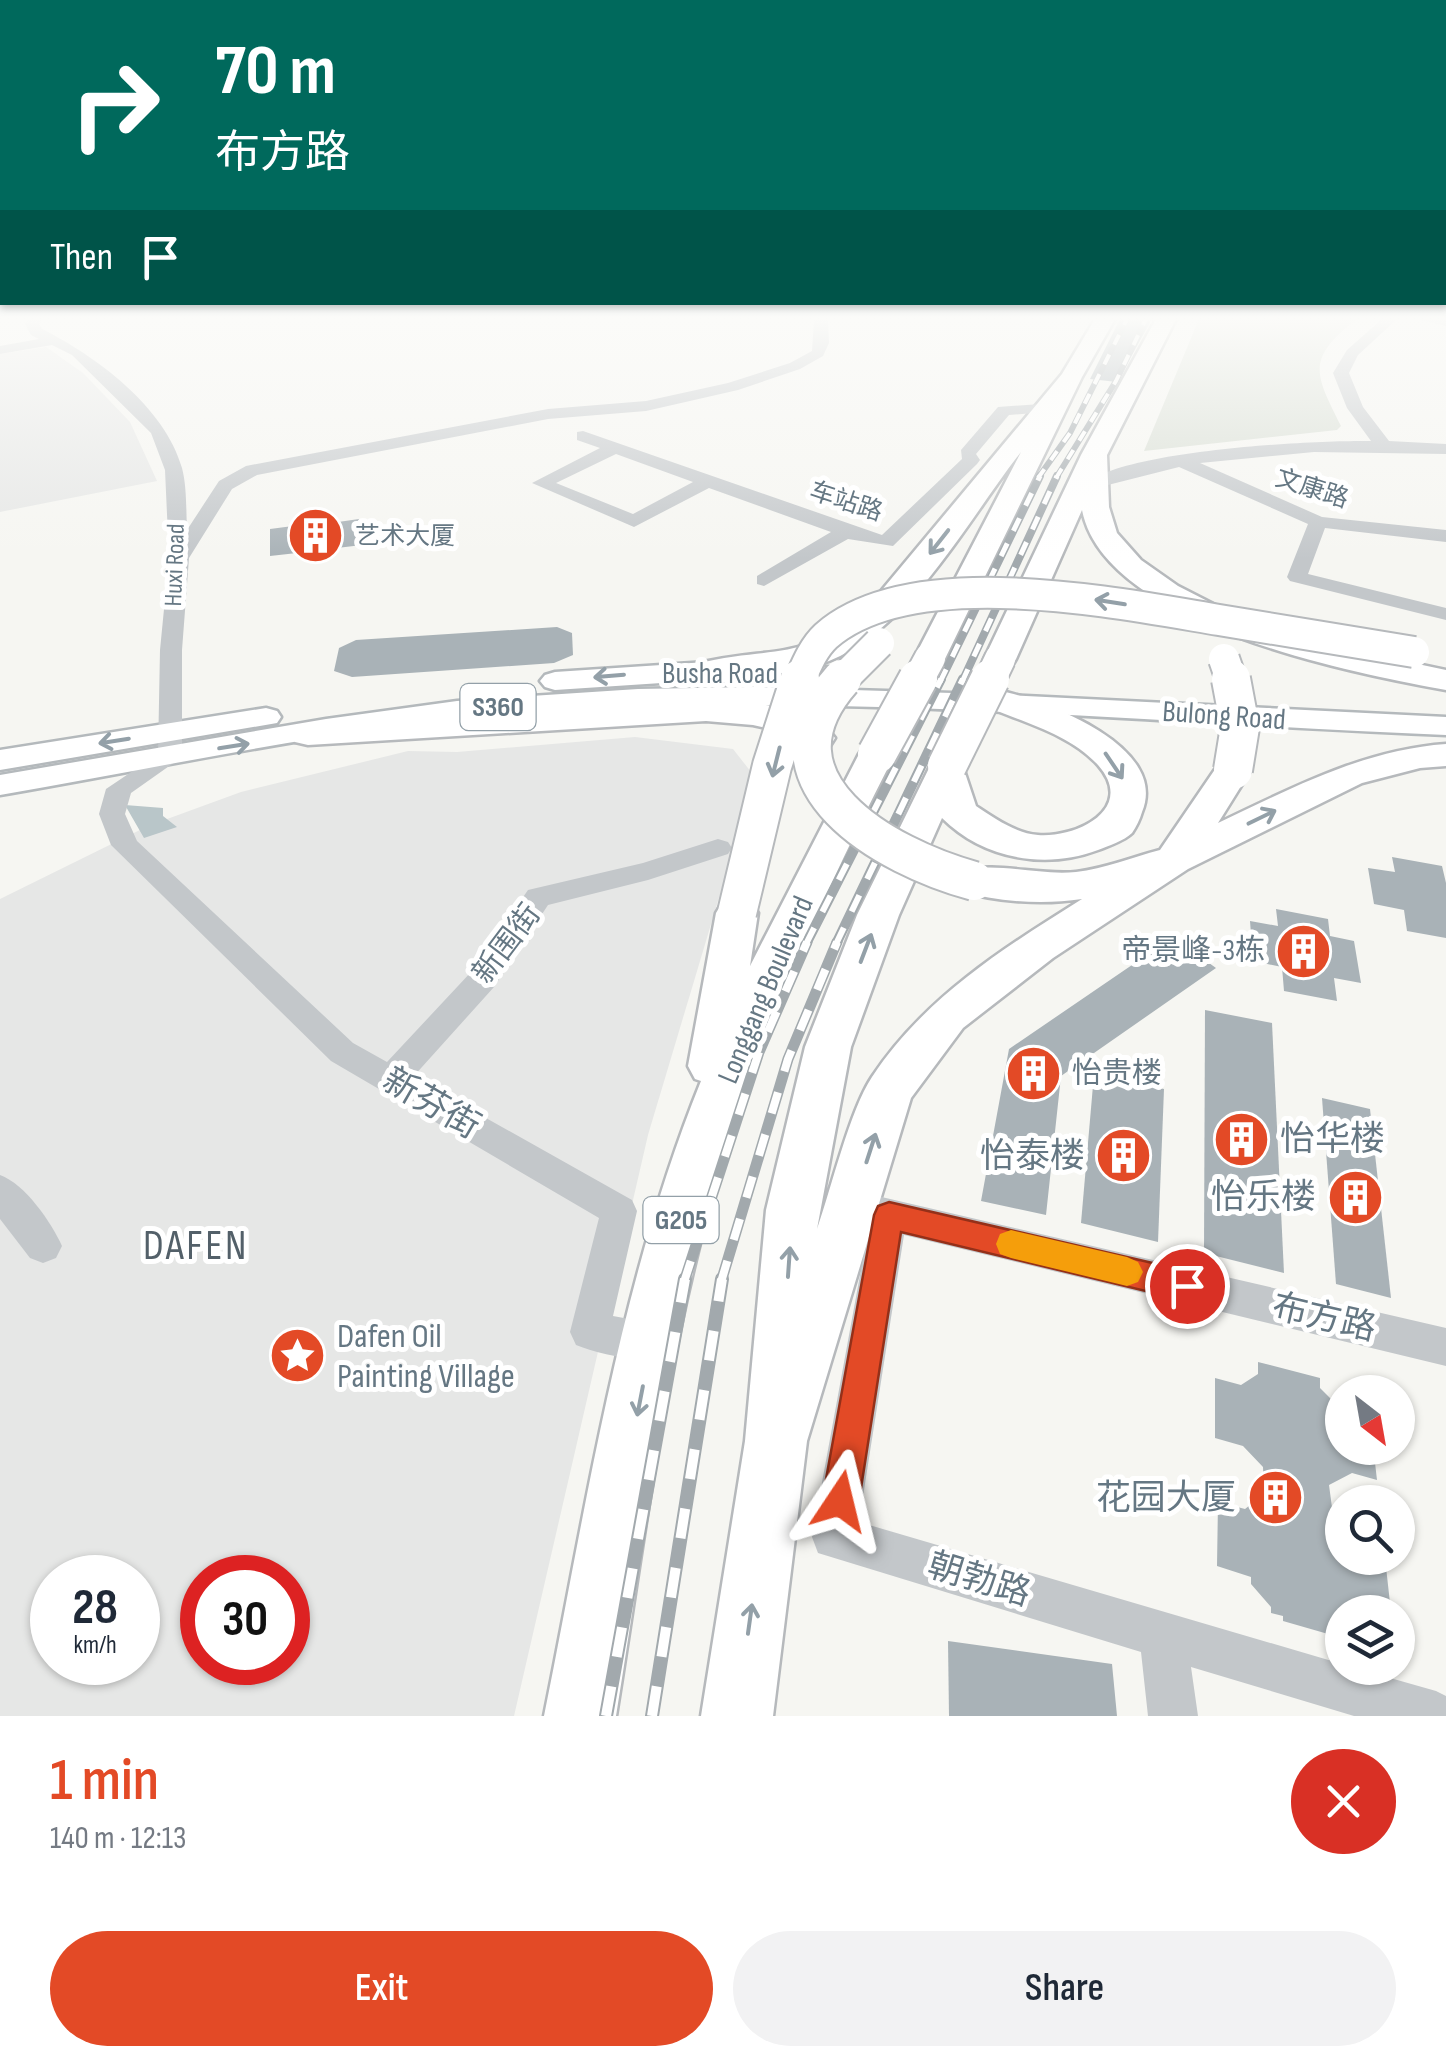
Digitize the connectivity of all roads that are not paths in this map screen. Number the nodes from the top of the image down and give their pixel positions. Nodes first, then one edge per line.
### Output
1 (126, 399) edge
2 (679, 399) edge
3 (1051, 399) edge
4 (1061, 399) edge
5 (1132, 399) edge
6 (1337, 399) edge
7 (1351, 399) edge
8 (1041, 409) junction
9 (583, 436) dead end
10 (1372, 442) junction
11 (1446, 446) edge
12 (616, 448) junction
13 (1108, 456) junction
14 (1177, 459) junction
15 (709, 481) junction
16 (1318, 522) junction
17 (847, 531) junction
18 (1446, 536) edge
19 (179, 558) junction
20 (1147, 578) junction
21 (764, 580) dead end
22 (1446, 614) edge
23 (1430, 655) edge
24 (707, 671) junction
25 (1446, 680) edge
26 (1002, 702) junction
27 (1446, 705) edge
28 (1446, 726) edge
29 (308, 734) junction
30 (170, 744) junction
31 (1446, 755) edge
32 (0, 760) edge
33 (947, 766) junction
34 (0, 786) edge
35 (718, 848) dead end
36 (1174, 860) junction
37 (759, 989) junction
38 (389, 1082) junction
39 (693, 1180) junction
40 (0, 1191) edge
41 (870, 1211) junction
42 (43, 1246) dead end
43 (652, 1340) junction
44 (1446, 1348) edge
45 (776, 1441) junction
46 (1163, 1635) junction
47 (1342, 1702) edge
48 (580, 1716) edge
49 (737, 1716) edge
50 (1173, 1716) edge
51 (1436, 1716) edge

1 - 19 street, Huxi Road
2 - 19 street
3 - 8 highway
4 - 37 highway, Longgang Boulevard / G205, bridge
5 - 13 highway
6 - 10 street
7 - 10 street
8 - 17 street, 车站路
8 -> 24 highway
8 - 36 highway, bridge
9 - 12 street, 车站路
10 - 11 street
10 - 14 street
12 - 15 street, 车站路
12 - 15 street
13 - 14 street
13 - 14 street
13 - 20 highway
13 - 33 highway, bridge
14 - 16 street, 文康路
15 - 17 street, 车站路
16 - 18 street, 文康路
16 - 22 street
17 - 21 street
19 - 30 street, Huxi Road
20 - 25 highway
20 - 36 highway, bridge
23 -> 39 highway, bridge
24 - 27 main road, Busha Road / S360
24 -> 30 main road, Busha Road / S360
26 - 28 main road, Bulong Road / S360
26 - 29 main road, Busha Road / S360
26 -> 33 highway
30 -> 29 main road, Busha Road / S360
29 - 37 highway
30 -> 32 main road, Busha Road / S360
30 - 34 main road, Busha Road / S360
30 - 38 street, 新芬街
36 -> 31 highway
45 -> 33 highway
35 - 38 street, 新围街
41 -> 36 highway
37 - 39 highway, Longgang Boulevard / G205
38 - 43 street, 新芬街
39 - 43 highway, Longgang Boulevard / G205
40 - 42 street
41 - 44 street, 布方路
41 - 45 highway
41 - 46 street, 朝勃路
43 -> 48 highway, Longgang Boulevard / G205
49 -> 45 highway
46 - 47 street, 朝勃路
46 - 50 street
47 - 51 street, 朝勃路

